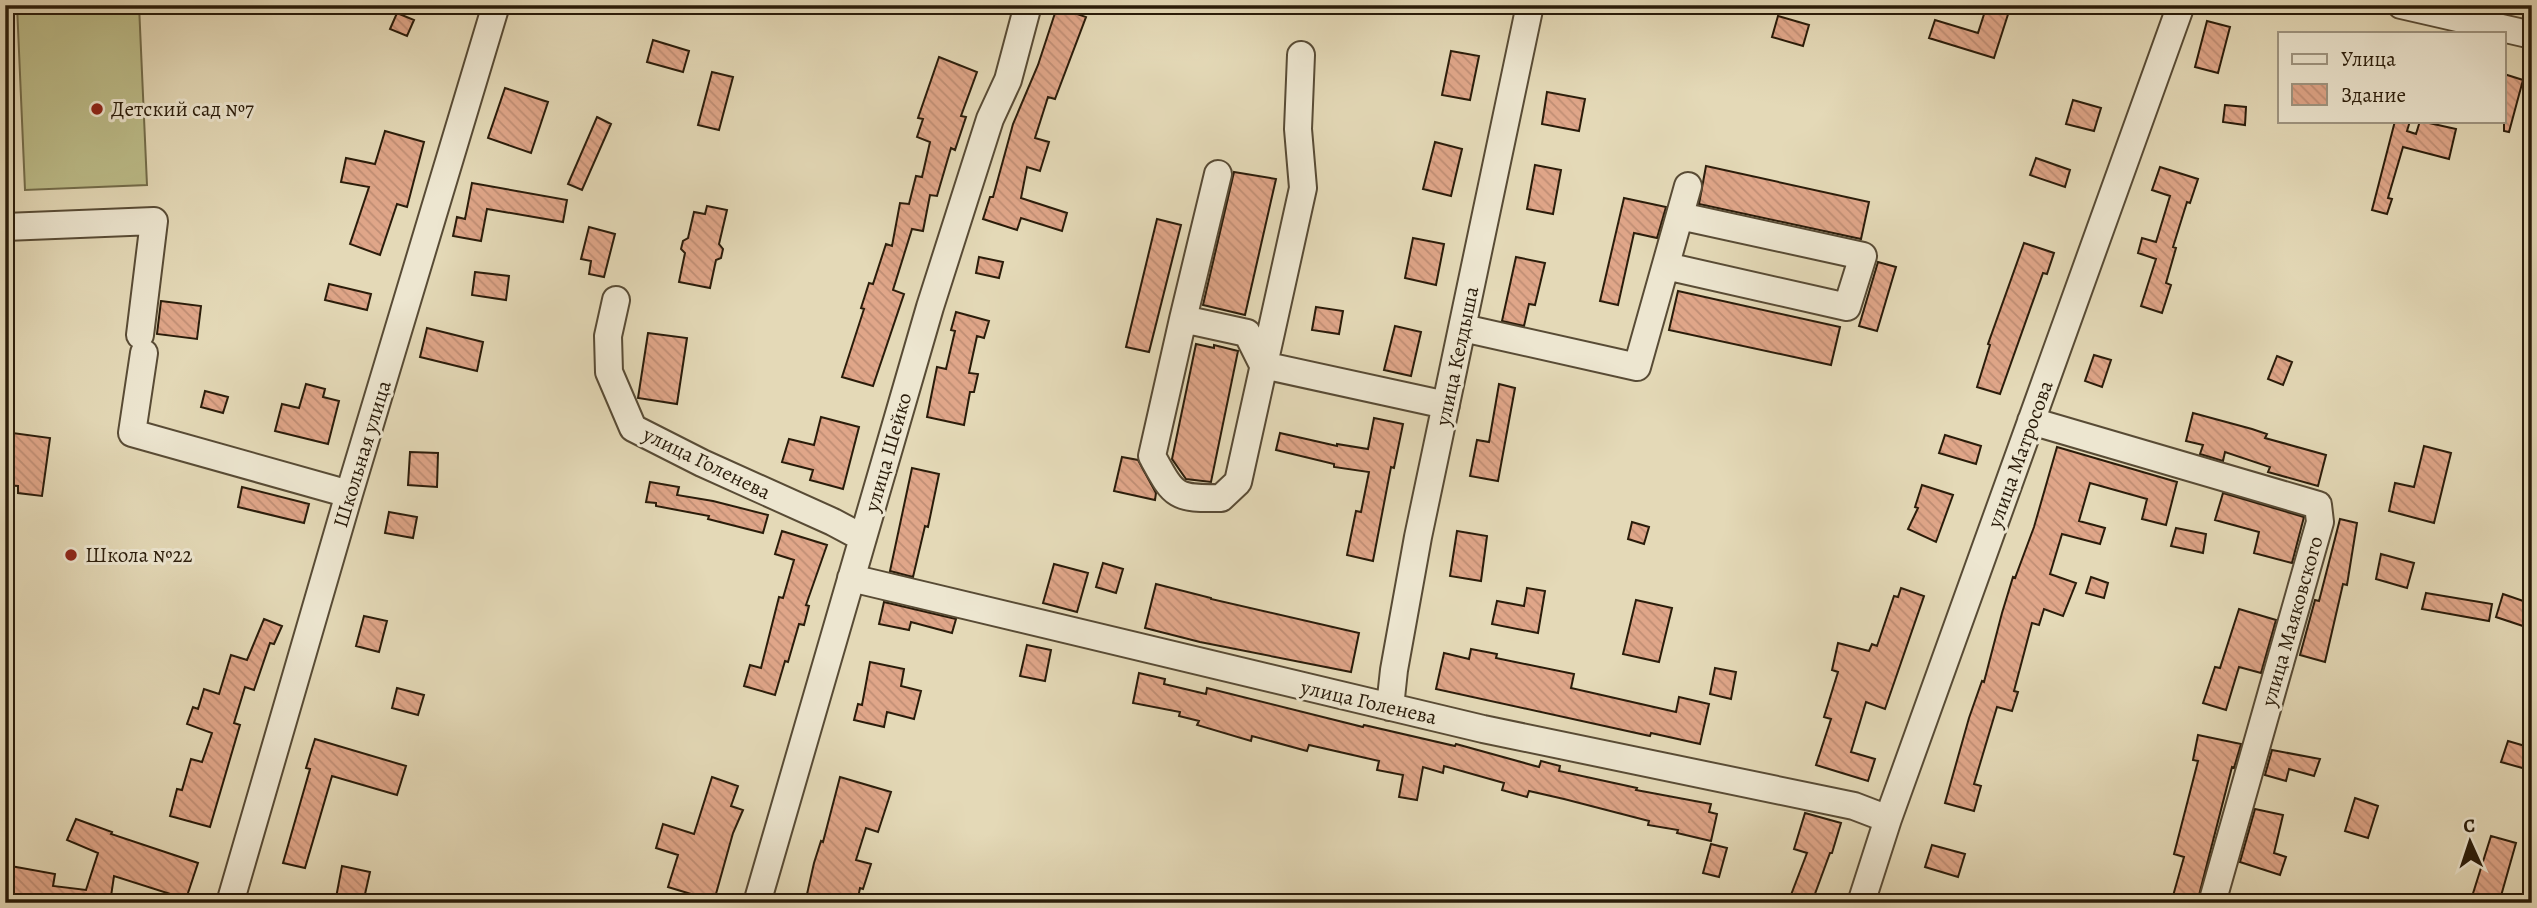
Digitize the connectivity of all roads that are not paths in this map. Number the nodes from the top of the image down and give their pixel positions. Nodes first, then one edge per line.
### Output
1 (496, 5) edge
2 (1028, 5) edge
3 (1530, 5) edge
4 (2181, 5) edge
5 (2401, 5) edge
6 (2532, 35) edge
7 (1301, 55) dead end
8 (1218, 174) dead end
9 (1688, 186) dead end
10 (1679, 216) junction
11 (5, 227) edge
12 (1666, 266) junction
13 (616, 300) dead end
14 (1183, 319) junction
15 (1463, 328) junction
16 (1263, 365) junction
17 (1446, 405) junction
18 (2031, 421) junction
19 (349, 494) junction
20 (863, 538) junction
21 (851, 578) junction
22 (1390, 707) junction
23 (1888, 819) junction
24 (230, 903) edge
25 (757, 903) edge
26 (1861, 903) edge
27 (2212, 903) edge

1 - 19 street, Школьная улица
2 - 20 street, улица Шейко
3 - 15 street, улица Келдыша
4 - 18 street, улица Матросова
5 - 6 street
7 - 16 street
8 - 14 street
9 - 10 street
10 - 12 street
10 - 12 street
11 - 19 street
12 - 15 street
13 - 20 street, улица Голенева
14 - 16 street
14 - 16 street
15 - 17 street, улица Келдыша
16 - 17 street
17 - 22 street, улица Келдыша
18 - 23 street, улица Матросова
18 - 27 street, улица Маяковского
19 - 24 street, Школьная улица
20 - 21 street, улица Шейко
21 - 22 street, улица Голенева
21 - 25 street, улица Шейко
22 - 23 street, улица Голенева
23 - 26 street, улица Матросова

